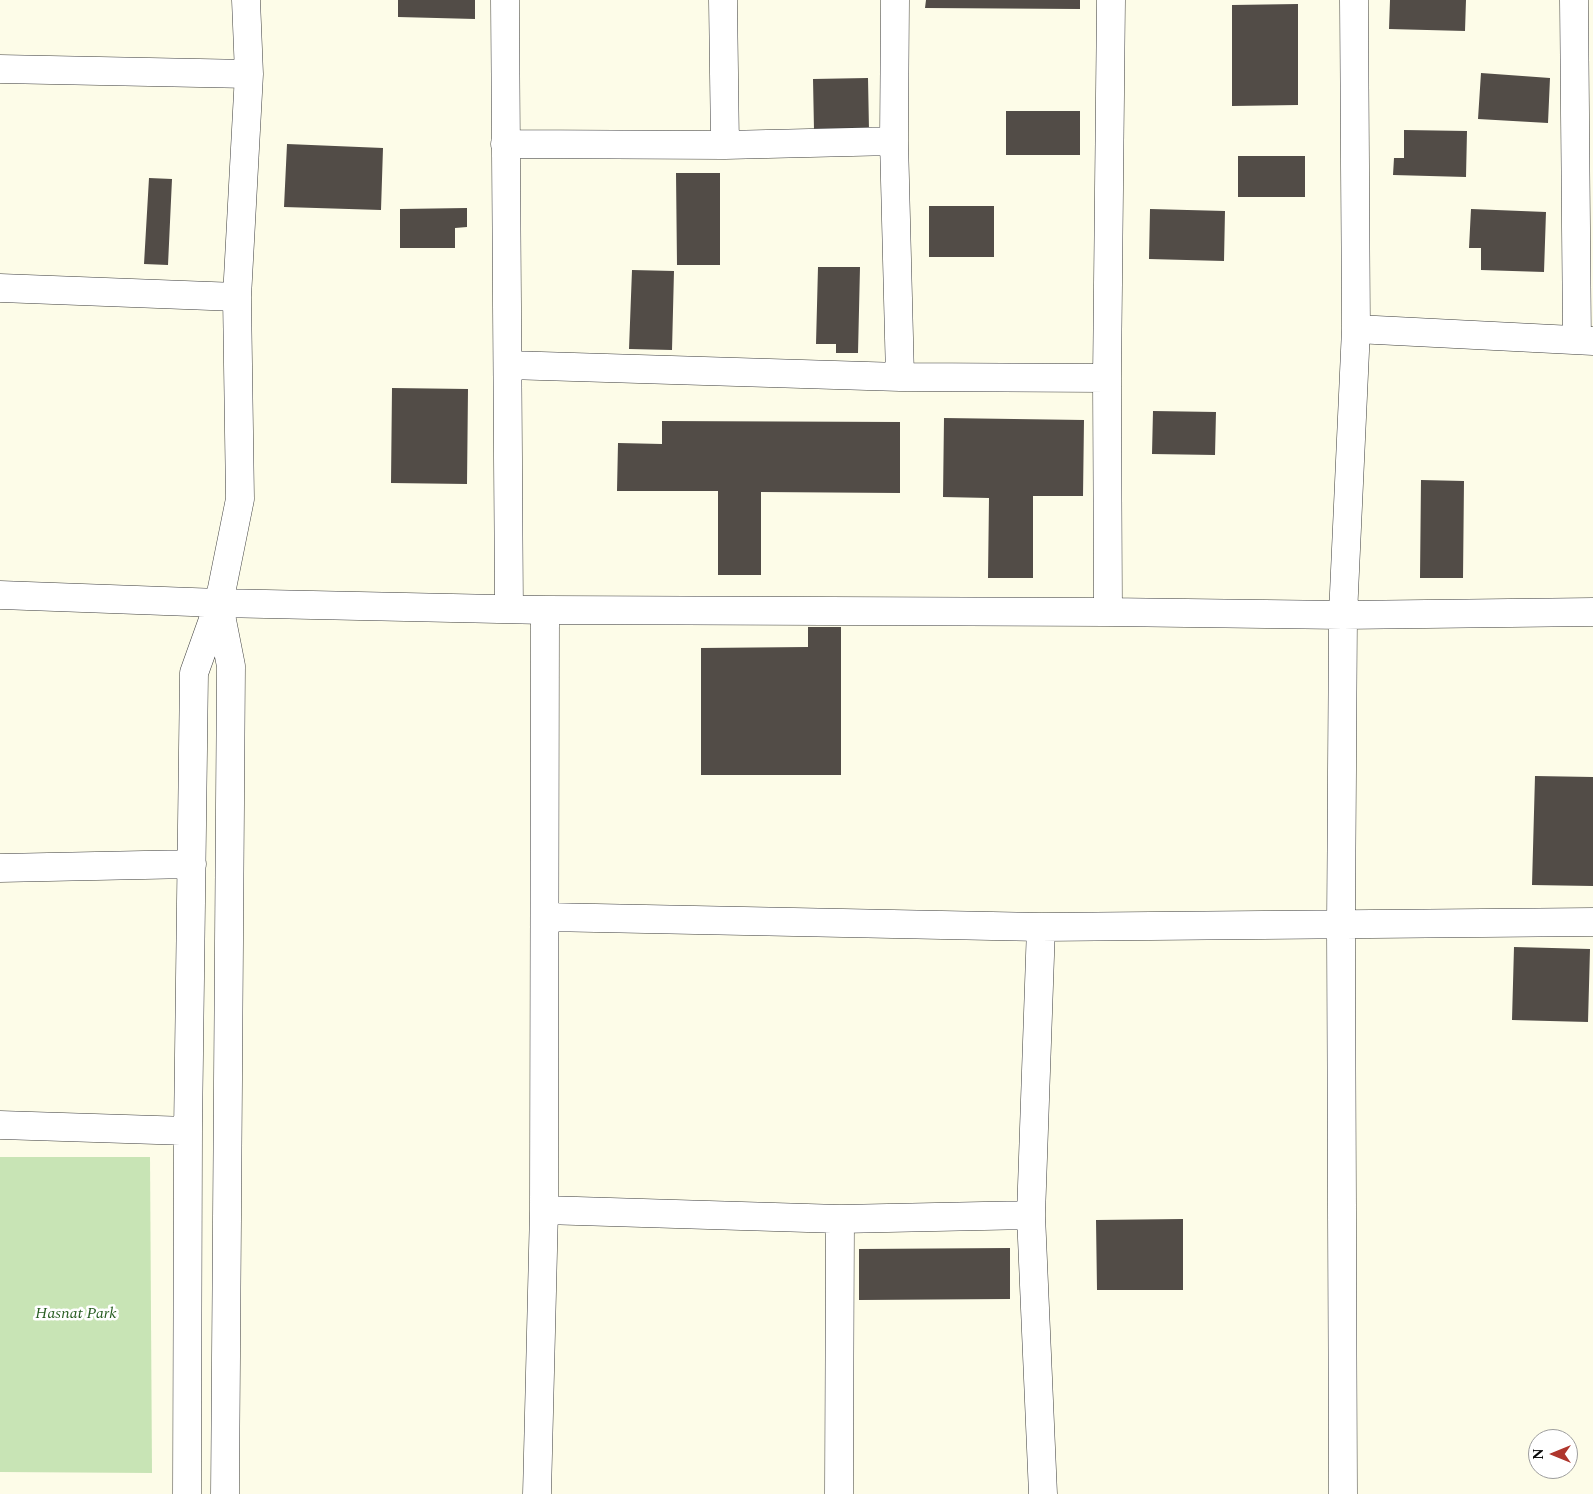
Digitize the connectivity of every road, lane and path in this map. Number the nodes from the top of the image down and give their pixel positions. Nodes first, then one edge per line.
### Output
1 (246, 0) edge
2 (505, 0) edge
3 (723, 0) edge
4 (896, 0) edge
5 (1111, 0) edge
6 (1354, 0) edge
7 (1574, 0) edge
8 (0, 69) edge
9 (249, 74) junction
10 (894, 141) junction
11 (505, 144) junction
12 (725, 145) junction
13 (0, 288) edge
14 (238, 297) junction
15 (1356, 329) junction
16 (1585, 340) edge
17 (508, 365) junction
18 (900, 377) junction
19 (1107, 378) junction
20 (0, 595) edge
21 (219, 603) junction
22 (509, 609) junction
23 (545, 610) junction
24 (1108, 612) junction
25 (1593, 612) edge
26 (1343, 615) junction
27 (192, 864) junction
28 (0, 868) edge
29 (546, 917) junction
30 (1593, 922) edge
31 (1341, 926) junction
32 (1041, 927) junction
33 (0, 1125) edge
34 (188, 1131) junction
35 (544, 1210) junction
36 (1031, 1215) junction
37 (840, 1219) junction
38 (187, 1494) edge
39 (225, 1494) edge
40 (537, 1494) edge
41 (839, 1494) edge
42 (1043, 1494) edge
43 (1343, 1494) edge

1 - 9 street
2 - 11 street
3 - 12 street
4 - 10 street
5 - 19 street
6 - 15 street
7 - 16 street
8 - 9 street
9 - 14 street
10 - 12 street
10 - 18 street
11 - 12 street
11 - 17 street
13 - 14 street
14 - 21 street
15 - 16 street
15 - 26 street
17 - 18 street
17 - 22 street
18 - 19 street
19 - 24 street
20 - 21 street
21 - 22 street
21 - 27 street
21 - 39 street
22 - 23 street
23 - 24 street
23 - 29 street
24 - 26 street
25 - 26 street
26 - 31 street
27 - 28 street
27 - 34 street
29 - 32 street
29 - 35 street
30 - 31 street
31 - 32 street
31 - 43 street
32 - 36 street
33 - 34 street
34 - 38 street
35 - 37 street
35 - 40 street
36 - 37 street
36 - 42 street
37 - 41 street

